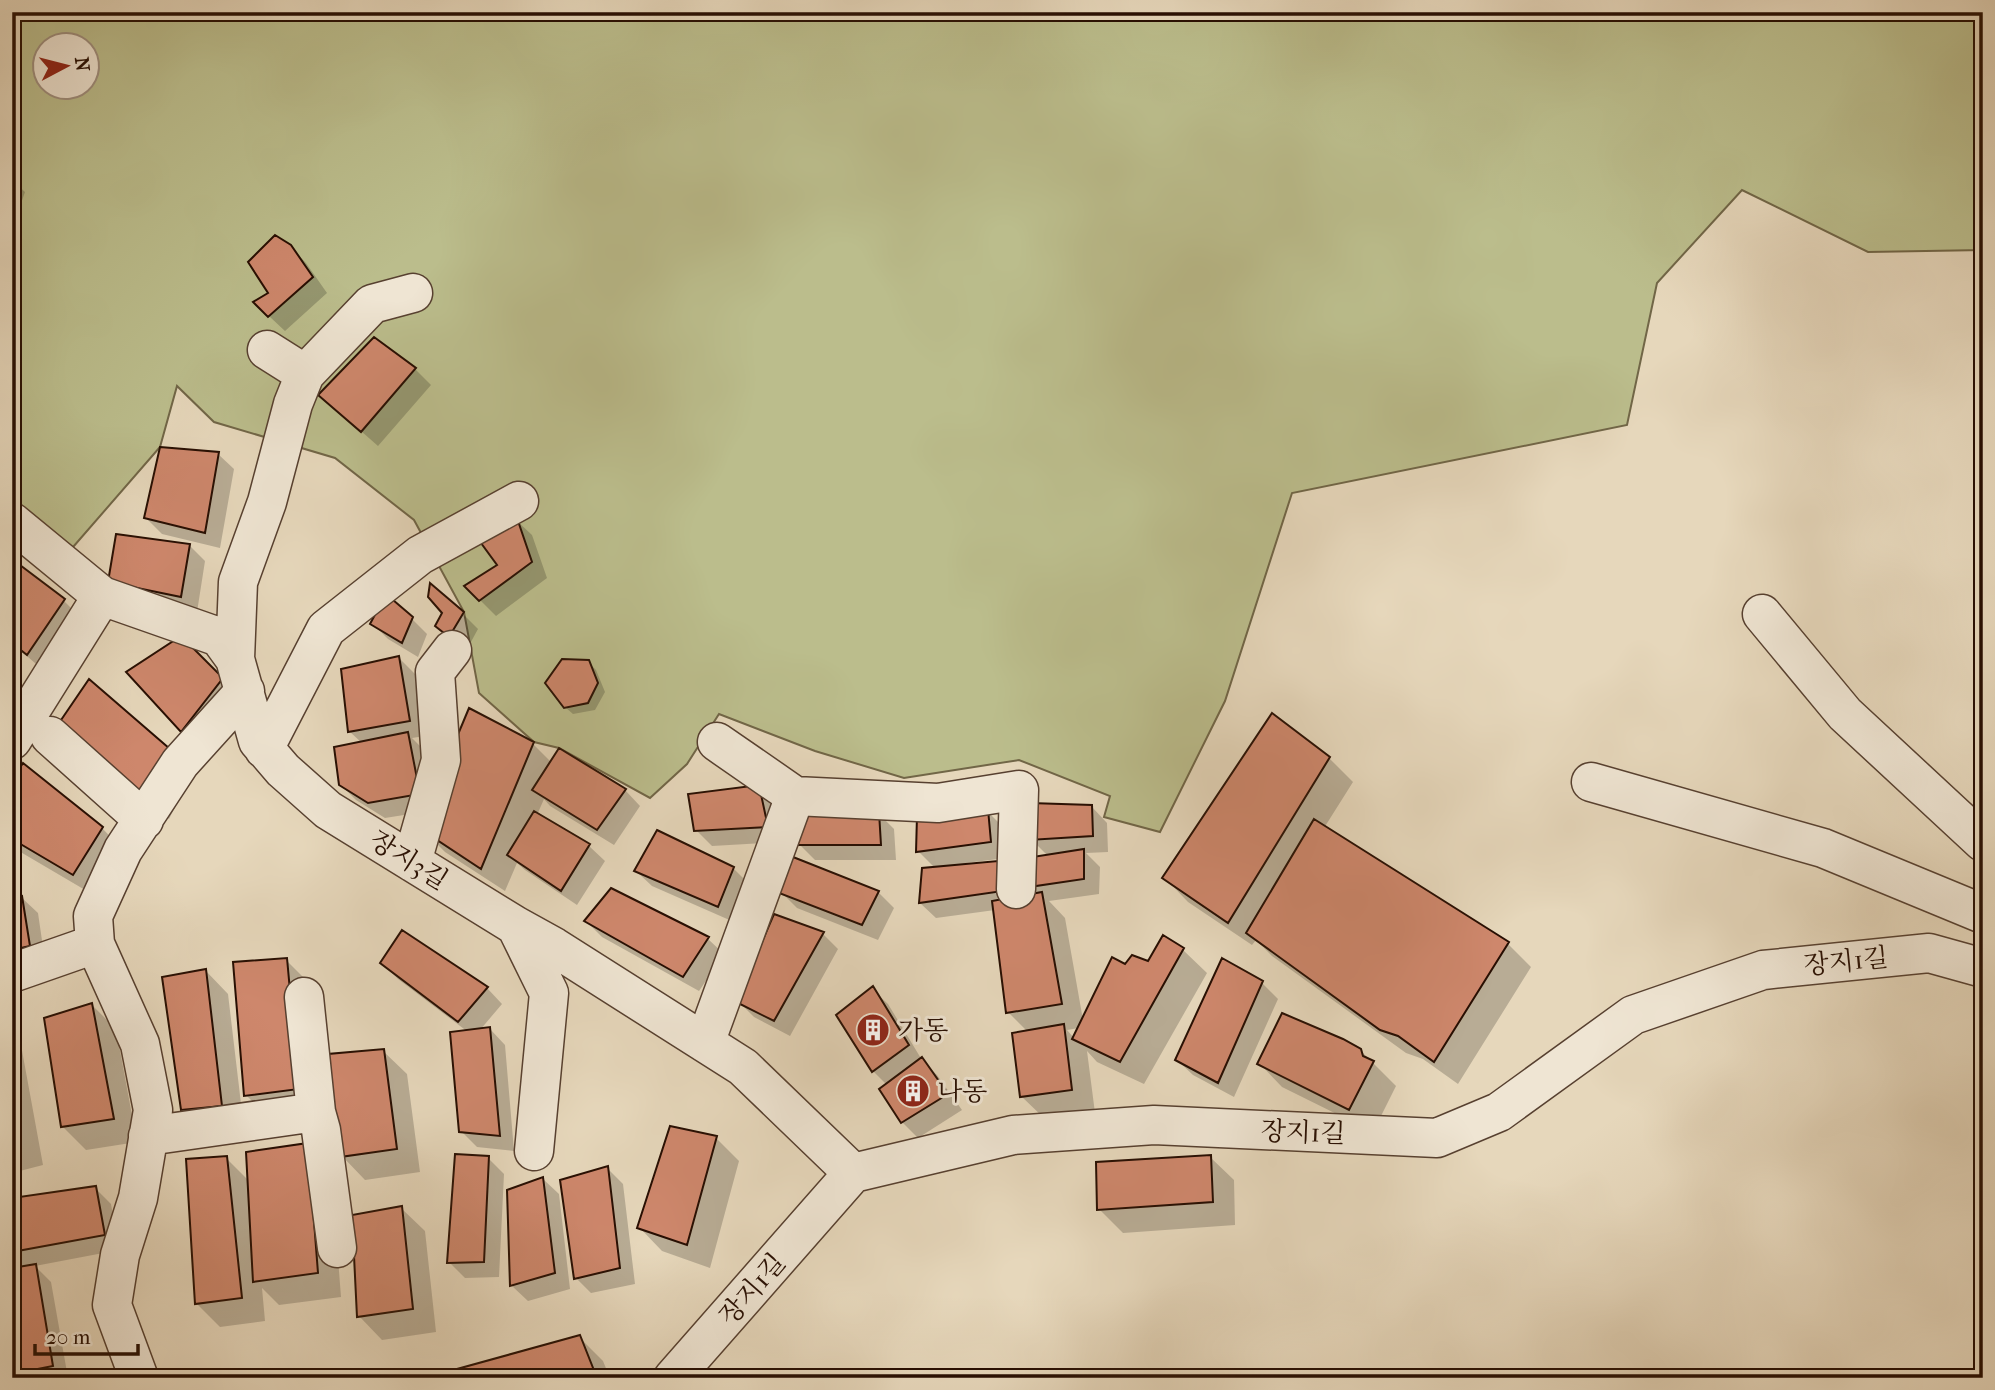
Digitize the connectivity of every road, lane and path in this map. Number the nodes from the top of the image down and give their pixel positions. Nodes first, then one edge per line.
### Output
1 (413, 293) dead end
2 (267, 351) dead end
3 (305, 374) junction
4 (519, 501) dead end
5 (12, 522) edge
6 (102, 596) junction
7 (1762, 614) dead end
8 (452, 650) dead end
9 (240, 675) junction
10 (50, 736) dead end
11 (12, 740) edge
12 (716, 742) dead end
13 (264, 749) junction
14 (1591, 782) dead end
15 (795, 796) junction
16 (144, 820) junction
17 (1983, 842) edge
18 (412, 862) junction
19 (1016, 888) dead end
20 (1983, 914) edge
21 (516, 926) junction
22 (95, 944) junction
23 (1983, 968) edge
24 (12, 973) edge
25 (304, 997) dead end
26 (705, 1043) junction
27 (316, 1112) junction
28 (148, 1136) junction
29 (534, 1150) dead end
30 (853, 1174) junction
31 (337, 1248) dead end
32 (139, 1378) edge
33 (673, 1378) edge

1 - 3 street
2 - 3 street
3 - 9 street
4 - 13 street
5 - 6 street, 장지3길
6 - 9 street, 장지3길
6 - 11 street
7 - 17 street
8 - 18 street
9 - 13 street, 장지3길
9 - 16 street
10 - 16 street
12 - 15 street
13 - 18 street, 장지3길
14 - 20 street
15 - 19 street
15 - 26 street
16 - 22 street
18 - 21 street, 장지3길
21 - 26 street, 장지3길
21 - 29 street
22 - 24 street
22 - 28 street
23 - 30 street, 장지1길
25 - 27 street
26 - 30 street, 장지3길
27 - 28 street
27 - 31 street
28 - 32 street
30 - 33 street, 장지1길

